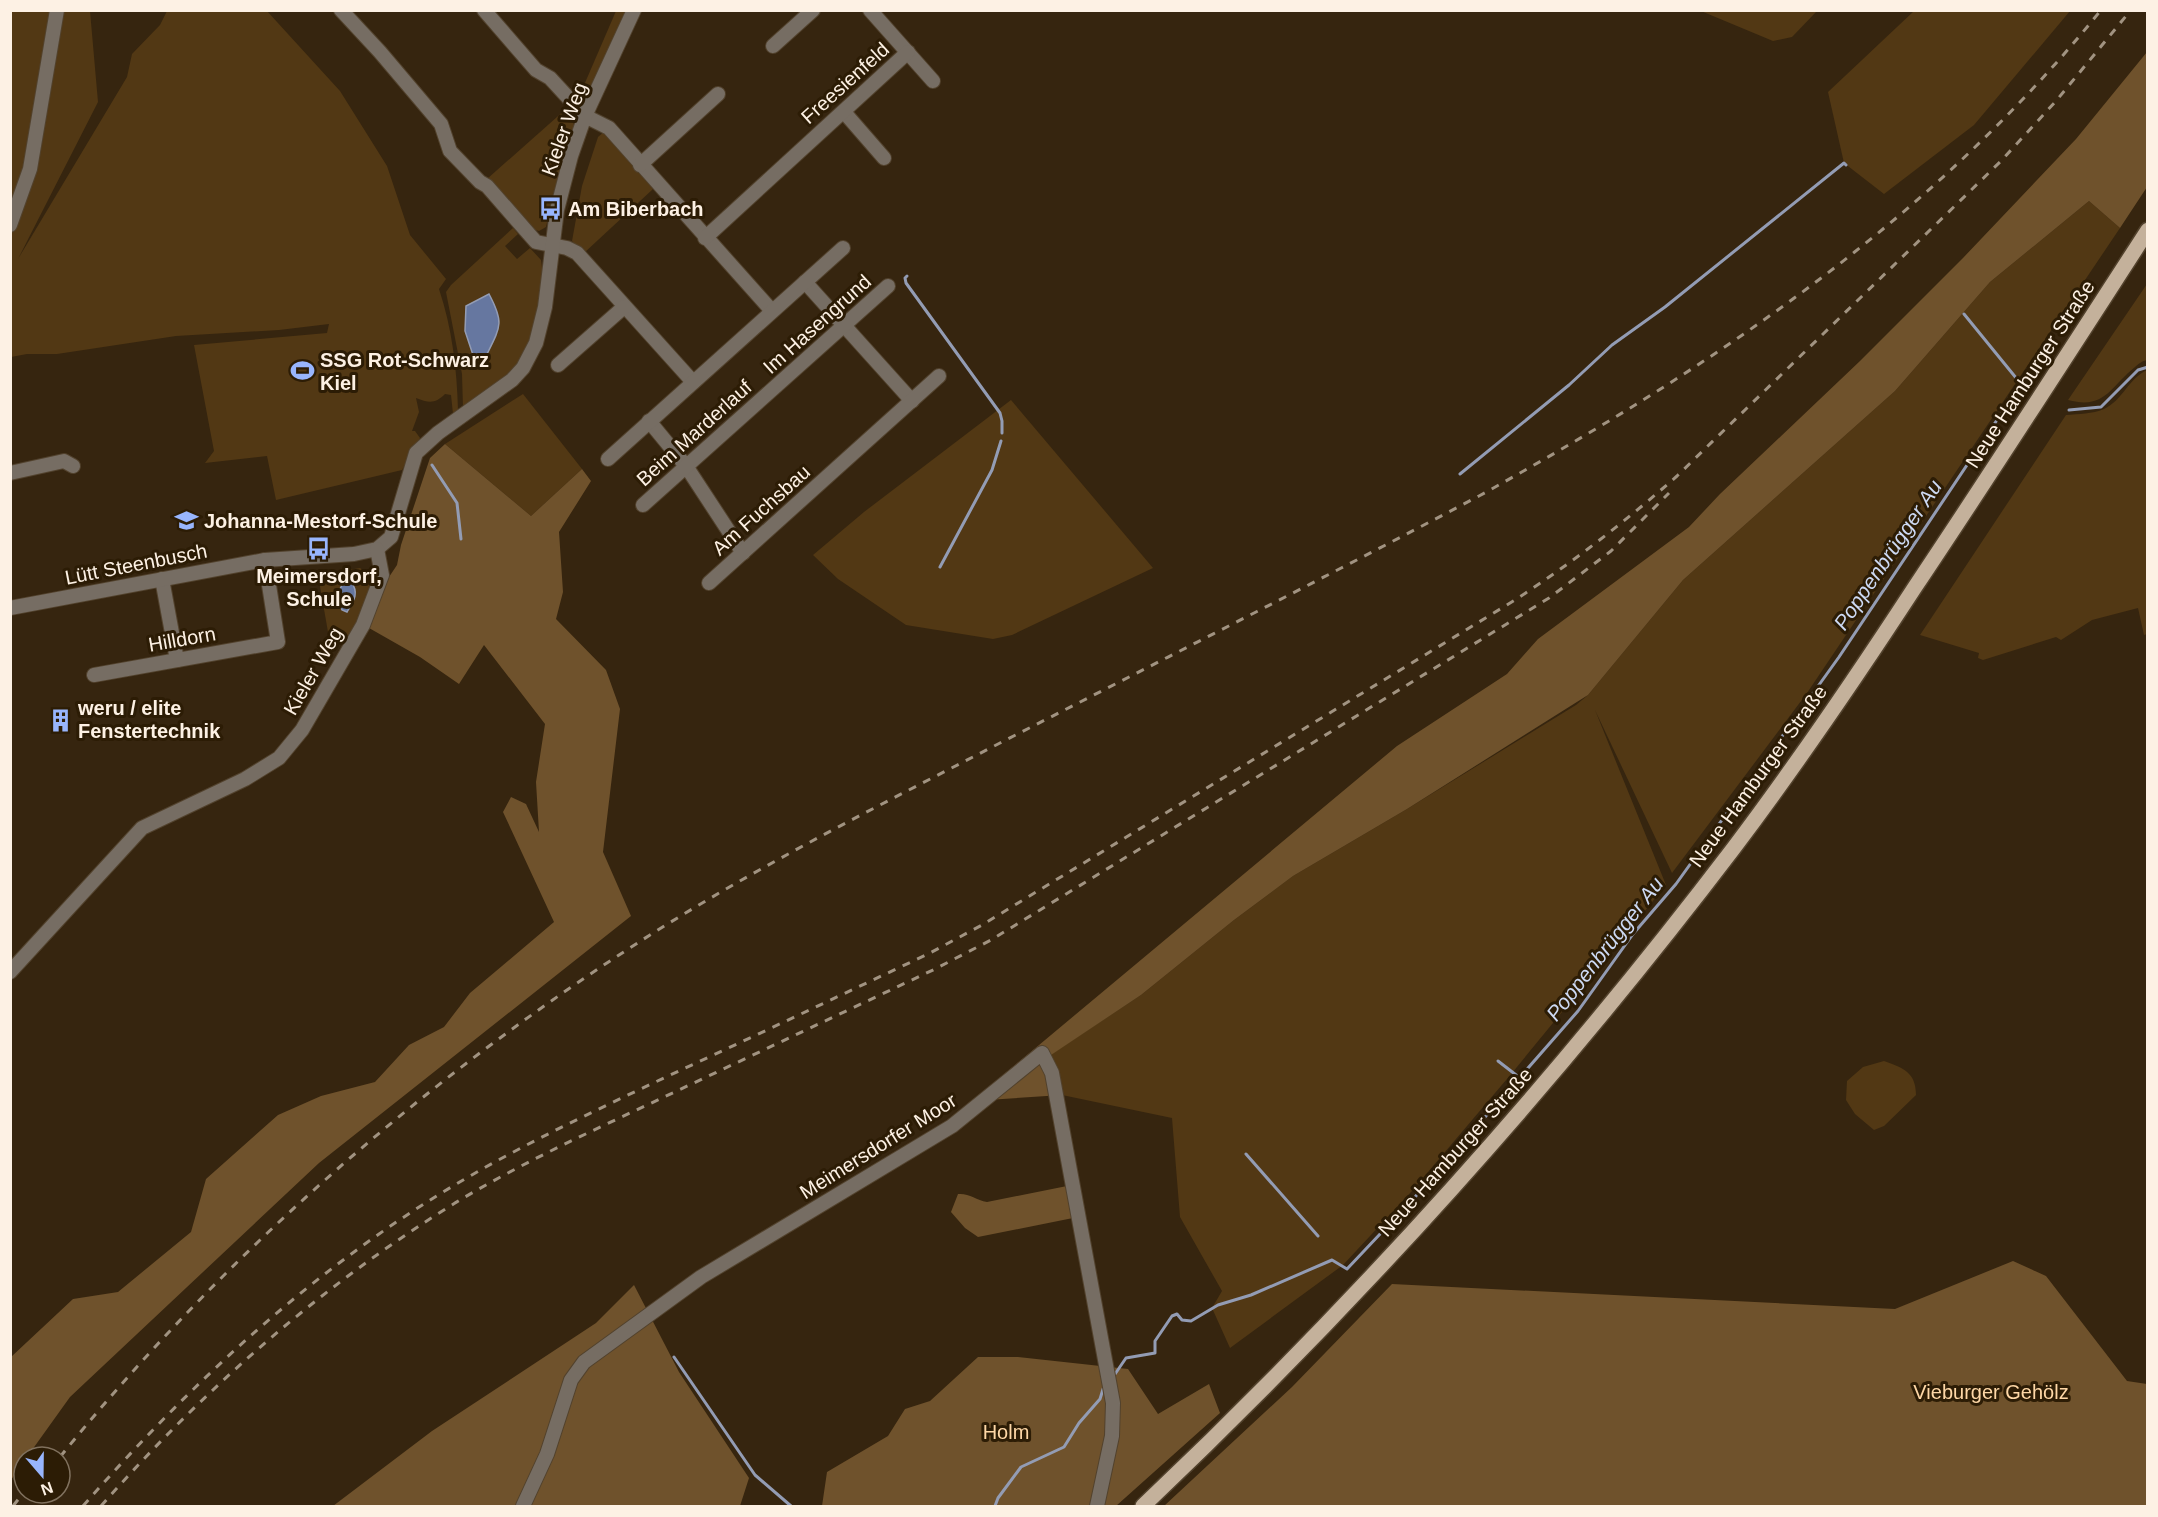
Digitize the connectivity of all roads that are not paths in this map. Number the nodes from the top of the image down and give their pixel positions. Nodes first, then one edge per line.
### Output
1 (57, 10) edge
2 (341, 10) edge
3 (484, 10) edge
4 (634, 10) edge
5 (813, 10) edge
6 (870, 10) edge
7 (773, 46) dead end
8 (909, 52) junction
9 (933, 81) dead end
10 (718, 94) dead end
11 (844, 112) junction
12 (585, 116) junction
13 (884, 158) dead end
14 (640, 165) junction
15 (10, 225) edge
16 (2148, 230) edge
17 (705, 238) junction
18 (553, 245) junction
19 (843, 248) dead end
20 (805, 282) junction
21 (888, 286) dead end
22 (624, 307) junction
23 (772, 311) junction
24 (844, 325) junction
25 (558, 365) dead end
26 (939, 376) dead end
27 (693, 382) junction
28 (772, 391) joint
29 (912, 401) junction
30 (649, 421) junction
31 (608, 459) dead end
32 (74, 466) dead end
33 (686, 466) junction
34 (10, 473) edge
35 (643, 505) dead end
36 (377, 549) junction
37 (743, 553) junction
38 (265, 560) junction
39 (162, 579) junction
40 (709, 583) dead end
41 (10, 608) edge
42 (177, 660) junction
43 (94, 675) dead end
44 (10, 972) edge
45 (523, 1506) edge
46 (1097, 1506) edge
47 (1143, 1506) edge

1 - 15 street
2 - 18 street
3 - 12 street
4 - 12 street, Kieler Weg
5 - 7 street
6 - 8 street
8 - 9 street
8 - 11 street, Freesienfeld
10 - 14 street
11 - 13 street
11 - 17 street, Freesienfeld
12 - 14 street
12 - 18 street, Kieler Weg
14 - 17 street
16 - 47 main road, Neue Hamburger Straße
17 - 23 street
18 - 22 street
18 - 36 street, Kieler Weg
19 - 20 street
20 - 23 street
20 - 24 street
21 - 24 street, Im Hasengrund
22 - 25 street
22 - 27 street
23 - 27 street
24 - 28 street, Im Hasengrund
24 - 29 street
26 - 29 street, Am Fuchsbau
27 - 30 street
28 - 33 street, Beim Marderlauf
29 - 37 street, Am Fuchsbau
30 - 31 street
30 - 33 street
32 - 34 street
33 - 35 street, Beim Marderlauf
33 - 37 street
36 - 38 street, Lütt Steenbusch
36 - 44 street, Kieler Weg
37 - 40 street, Am Fuchsbau
38 - 39 street, Lütt Steenbusch
38 - 42 street, Hilldorn
39 - 41 street, Lütt Steenbusch
39 - 42 street
42 - 43 street, Hilldorn
45 - 46 street, Meimersdorfer Moor

